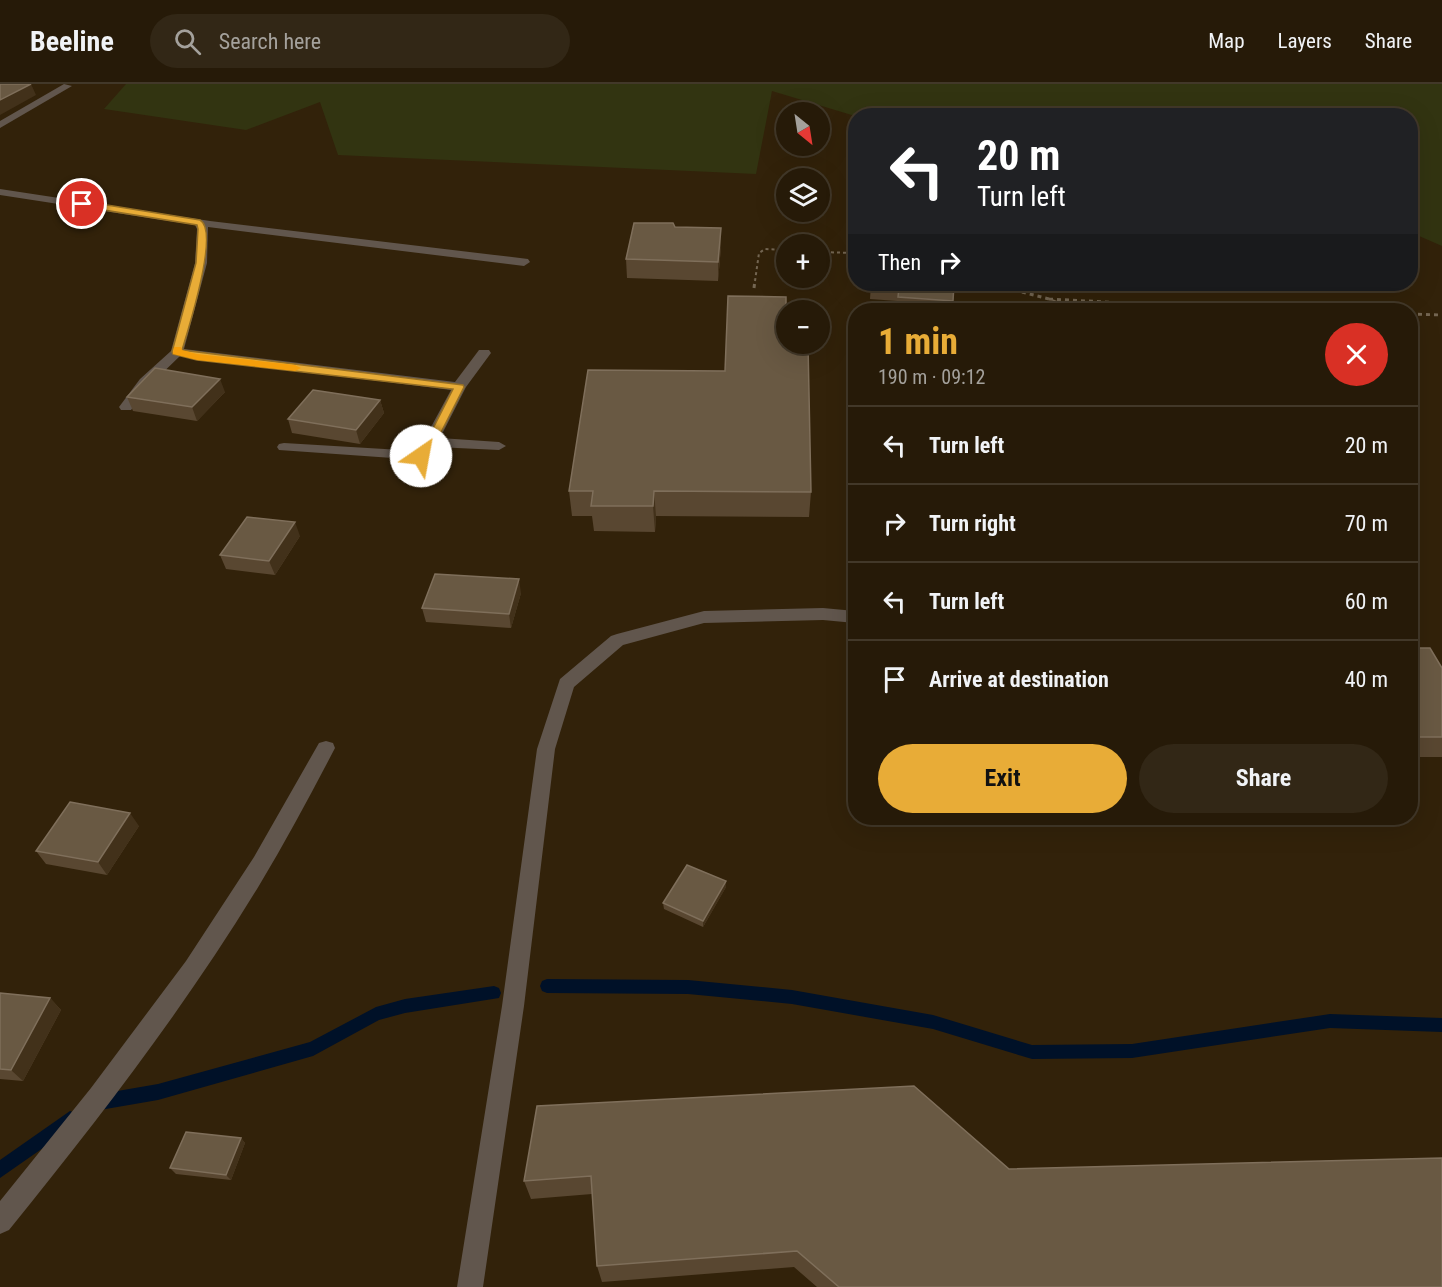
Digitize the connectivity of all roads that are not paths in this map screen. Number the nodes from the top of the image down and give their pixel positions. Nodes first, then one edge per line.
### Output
1 (67, 86) dead end
2 (0, 125) edge
3 (0, 192) edge
4 (200, 223) junction
5 (524, 262) dead end
6 (177, 352) junction
7 (484, 353) dead end
8 (459, 387) junction
9 (126, 407) edge
10 (431, 442) junction
11 (499, 446) dead end
12 (284, 447) dead end
13 (848, 616) edge
14 (326, 748) dead end
15 (0, 1221) edge
16 (470, 1287) edge

1 - 2 street
3 - 4 street
4 - 5 street
4 - 6 street
6 - 8 street
6 - 9 street
7 - 8 street
8 - 10 street
10 - 11 street
10 - 12 street
13 - 16 street
14 - 15 street

